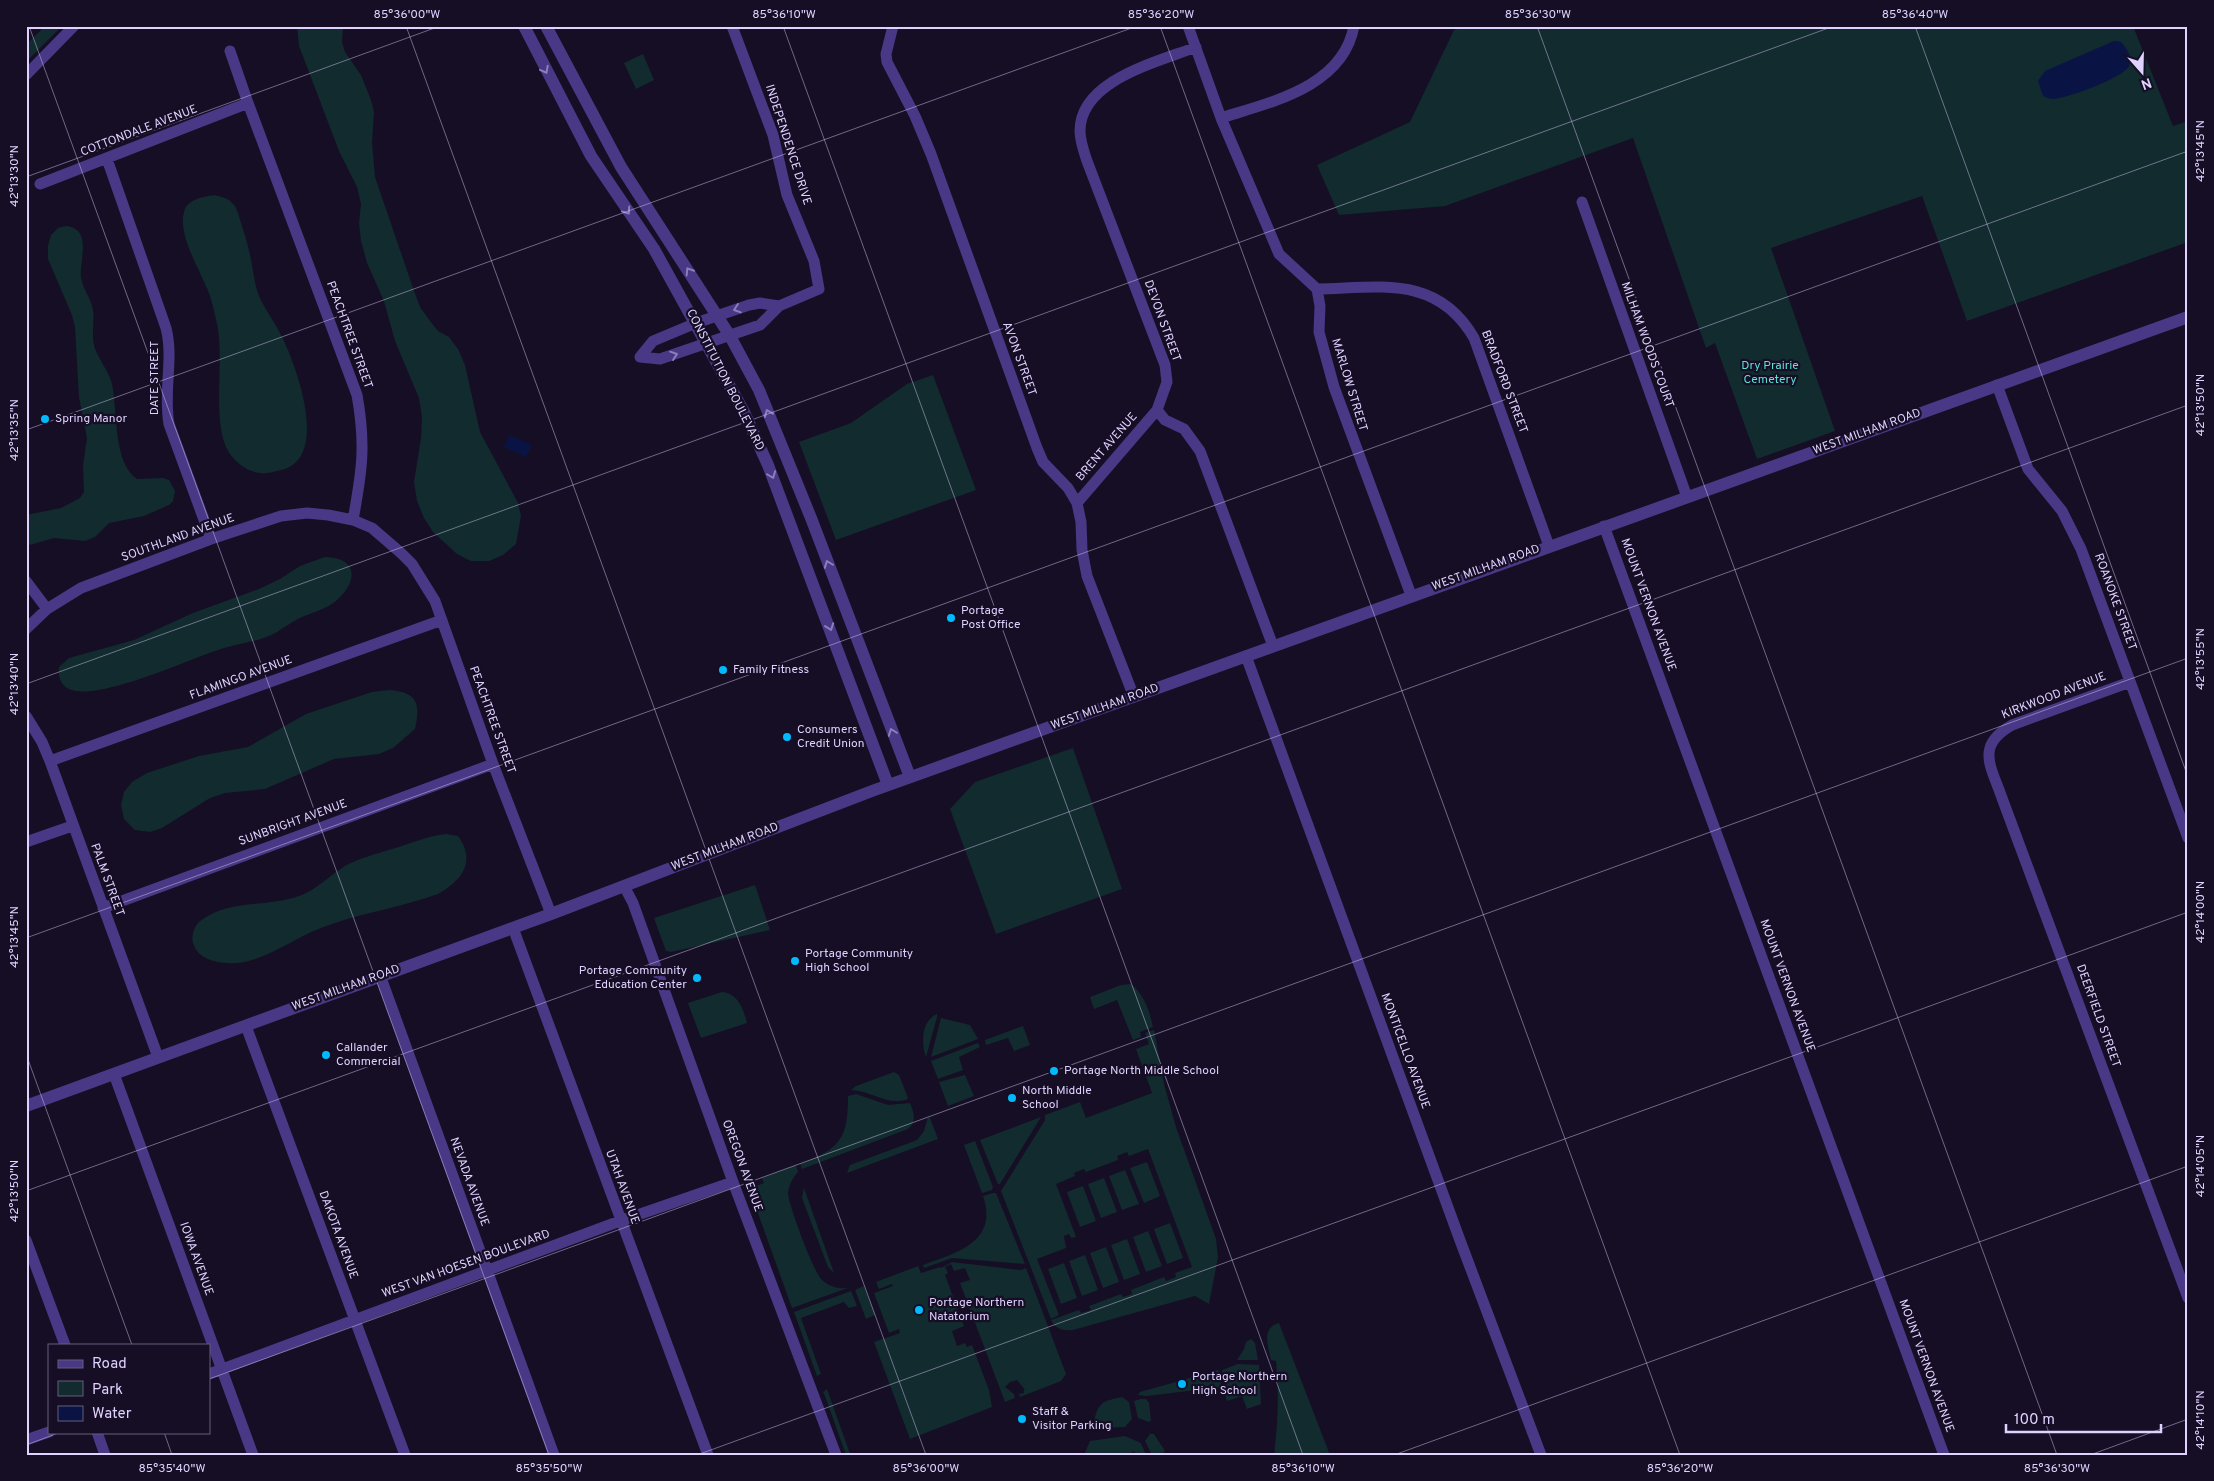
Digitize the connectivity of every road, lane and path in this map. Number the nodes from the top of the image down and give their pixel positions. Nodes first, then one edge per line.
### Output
1 (74, 26) edge
2 (524, 26) edge
3 (546, 26) edge
4 (732, 26) edge
5 (893, 26) edge
6 (1188, 26) edge
7 (1354, 26) edge
8 (1196, 48) junction
9 (230, 51) dead end
10 (26, 74) edge
11 (248, 103) junction
12 (1221, 118) junction
13 (107, 159) junction
14 (40, 184) dead end
15 (1582, 202) dead end
16 (1317, 289) junction
17 (779, 306) junction
18 (718, 316) junction
19 (2188, 317) edge
20 (696, 323) junction
21 (730, 336) junction
22 (707, 343) junction
23 (1997, 385) junction
24 (1157, 410) junction
25 (1687, 496) junction
26 (1077, 503) junction
27 (353, 520) junction
28 (1604, 526) junction
29 (211, 540) junction
30 (1549, 546) junction
31 (26, 582) edge
32 (1411, 595) junction
33 (47, 609) junction
34 (442, 620) junction
35 (26, 629) edge
36 (1272, 646) junction
37 (1246, 656) junction
38 (2130, 682) junction
39 (1134, 697) junction
40 (26, 716) edge
41 (1990, 742) joint
42 (50, 761) junction
43 (493, 764) junction
44 (910, 778) junction
45 (888, 785) junction
46 (72, 826) junction
47 (2188, 838) edge
48 (26, 842) edge
49 (624, 886) junction
50 (103, 908) junction
51 (551, 914) junction
52 (513, 928) junction
53 (380, 976) junction
54 (246, 1026) junction
55 (158, 1057) junction
56 (114, 1074) junction
57 (26, 1106) edge
58 (733, 1182) junction
59 (620, 1221) junction
60 (26, 1240) edge
61 (487, 1272) junction
62 (2188, 1298) edge
63 (355, 1318) junction
64 (65, 1344) edge
65 (222, 1369) junction
66 (210, 1374) edge
67 (48, 1432) edge
68 (98, 1434) edge
69 (26, 1440) edge
70 (105, 1455) edge
71 (253, 1455) edge
72 (404, 1455) edge
73 (554, 1455) edge
74 (708, 1455) edge
75 (836, 1455) edge
76 (1541, 1455) edge
77 (1944, 1455) edge

1 - 10 street
2 -> 20 street, CONSTITUTION BOULEVARD
18 -> 3 street, CONSTITUTION BOULEVARD
4 - 17 street, INDEPENDENCE DRIVE
5 - 26 street, AVON STREET
6 - 8 street
7 - 12 street
8 - 12 street
8 - 24 street, DEVON STREET
9 - 11 street, PEACHTREE STREET
11 - 13 street, COTTONDALE AVENUE
11 - 27 street, PEACHTREE STREET
12 - 16 street
13 - 14 street, COTTONDALE AVENUE
13 - 29 street, DATE STREET
15 - 25 street, MILHAM WOODS COURT
16 - 30 street, BRADFORD STREET
16 - 32 street, MARLOW STREET
17 -> 18 street, INDEPENDENCE DRIVE
17 - 21 street, INDEPENDENCE DRIVE
18 - 20 street, INDEPENDENCE DRIVE
18 - 21 street, CONSTITUTION BOULEVARD
19 - 23 street, WEST MILHAM ROAD
20 - 22 street, CONSTITUTION BOULEVARD
20 -> 22 street, INDEPENDENCE DRIVE
21 - 22 street, INDEPENDENCE DRIVE
44 -> 21 street, CONSTITUTION BOULEVARD
22 -> 45 street, CONSTITUTION BOULEVARD
23 - 25 street, WEST MILHAM ROAD
23 - 38 street, ROANOKE STREET
24 - 26 street, BRENT AVENUE
24 - 36 street
25 - 28 street, WEST MILHAM ROAD
26 - 39 street, AVON STREET
27 - 29 street, SOUTHLAND AVENUE
27 - 34 street, PEACHTREE STREET
28 - 30 street, WEST MILHAM ROAD
28 - 77 street, MOUNT VERNON AVENUE
29 - 33 street, SOUTHLAND AVENUE
30 - 32 street, WEST MILHAM ROAD
31 - 33 street
32 - 36 street, WEST MILHAM ROAD
33 - 35 street, SOUTHLAND AVENUE
34 - 42 street, FLAMINGO AVENUE
34 - 43 street, PEACHTREE STREET
36 - 37 street, WEST MILHAM ROAD
37 - 39 street, WEST MILHAM ROAD
37 - 76 street, MONTICELLO AVENUE
38 - 41 street, KIRKWOOD AVENUE
38 - 47 street, ROANOKE STREET
39 - 44 street, WEST MILHAM ROAD
40 - 42 street, PALM STREET
41 - 62 street, DEERFIELD STREET
42 - 46 street, PALM STREET
43 - 50 street, SUNBRIGHT AVENUE
43 - 51 street, PEACHTREE STREET
44 - 45 street, WEST MILHAM ROAD
45 - 49 street, WEST MILHAM ROAD
46 - 48 street
46 - 50 street, PALM STREET
49 - 51 street, WEST MILHAM ROAD
49 - 58 street, OREGON AVENUE
50 - 55 street, PALM STREET
51 - 52 street, WEST MILHAM ROAD
52 - 53 street, WEST MILHAM ROAD
52 - 59 street, UTAH AVENUE
53 - 54 street, WEST MILHAM ROAD
53 - 61 street, NEVADA AVENUE
54 - 55 street, WEST MILHAM ROAD
54 - 63 street, DAKOTA AVENUE
55 - 56 street, WEST MILHAM ROAD
56 - 57 street, WEST MILHAM ROAD
56 - 65 street, IOWA AVENUE
58 - 59 street, WEST VAN HOESEN BOULEVARD
58 - 75 street, OREGON AVENUE
59 - 61 street, WEST VAN HOESEN BOULEVARD
59 - 74 street, UTAH AVENUE
60 - 64 street
61 - 63 street, WEST VAN HOESEN BOULEVARD
61 - 73 street, NEVADA AVENUE
63 - 65 street, WEST VAN HOESEN BOULEVARD
63 - 72 street, DAKOTA AVENUE
65 - 66 street, WEST VAN HOESEN BOULEVARD
65 - 71 street, IOWA AVENUE
67 - 69 street
68 - 70 street

